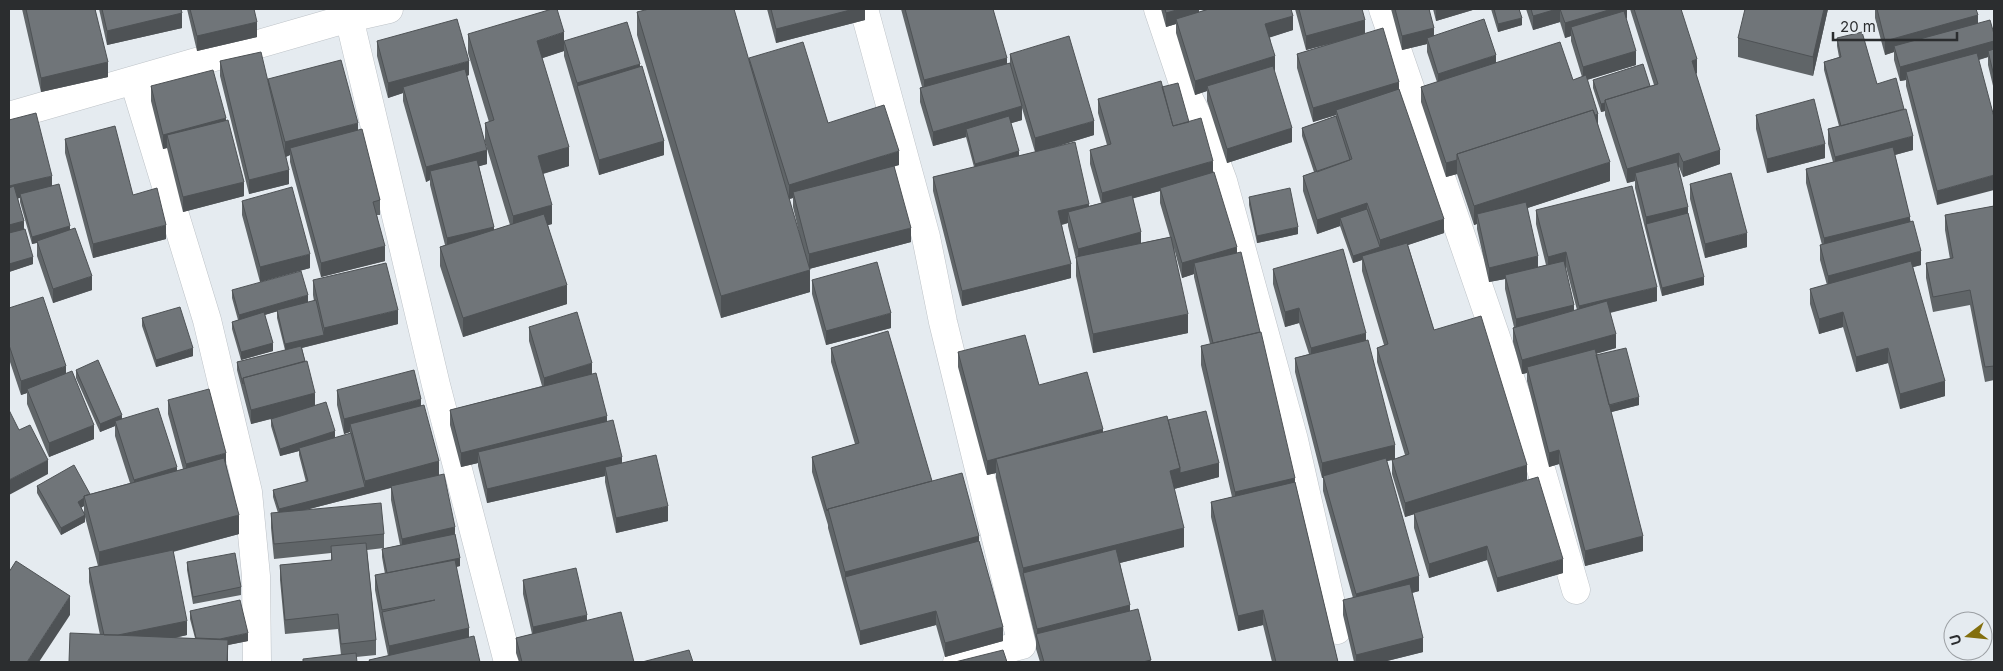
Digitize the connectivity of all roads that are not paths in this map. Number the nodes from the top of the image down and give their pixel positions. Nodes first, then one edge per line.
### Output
1 (388, 9) edge
2 (864, 9) edge
3 (1158, 9) edge
4 (1382, 9) edge
5 (348, 14) edge
6 (134, 81) junction
7 (9, 116) edge
8 (1576, 590) dead end
9 (1336, 630) dead end
10 (1024, 654) edge
11 (257, 662) edge
12 (508, 662) edge
13 (957, 662) edge

1 - 5 street
2 - 10 street
3 - 9 street
4 - 8 street
5 - 6 street
5 - 12 street
6 - 7 street
6 - 11 street
10 - 13 street

